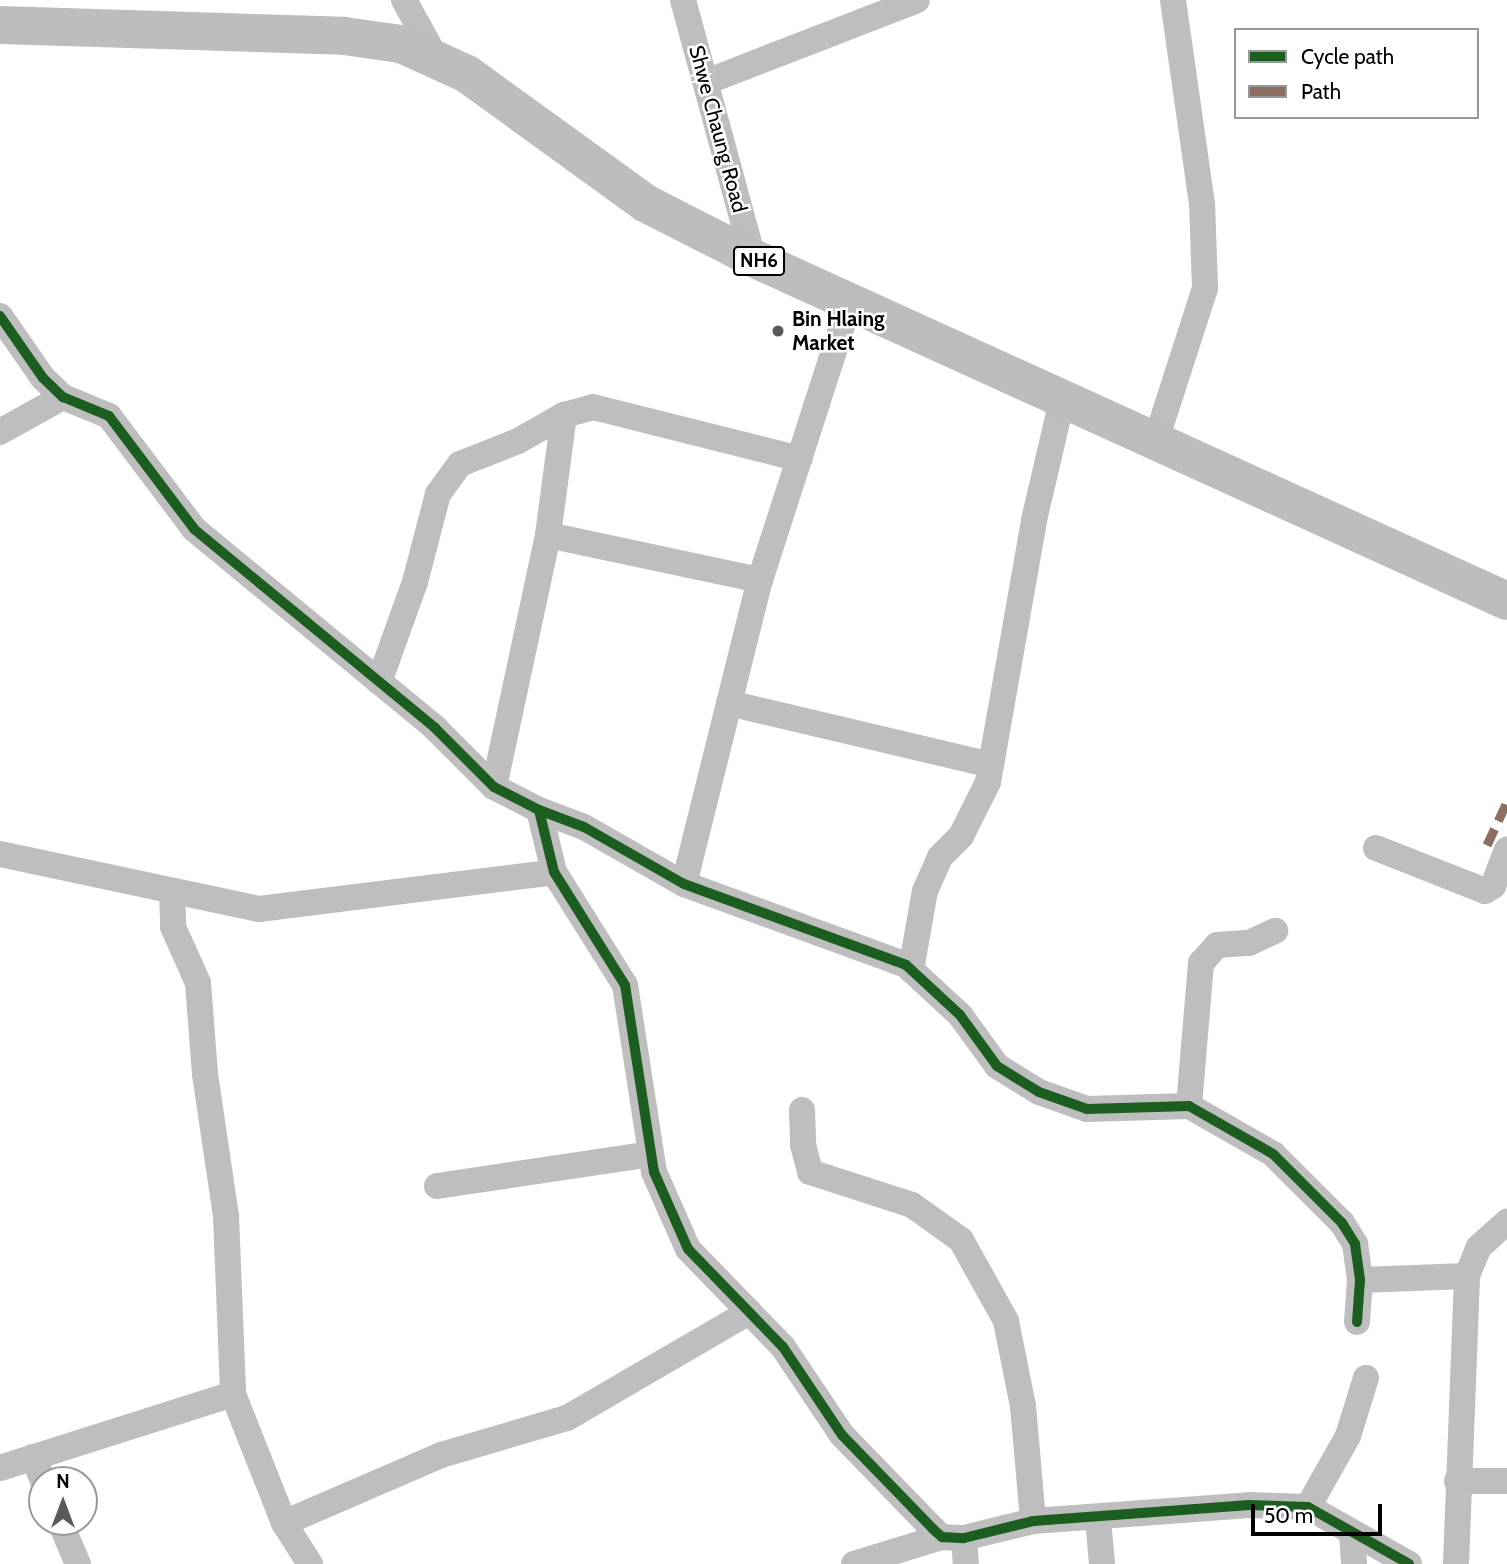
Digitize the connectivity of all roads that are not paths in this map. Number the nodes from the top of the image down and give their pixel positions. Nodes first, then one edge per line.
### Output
1 (404, 0) edge
2 (683, 0) edge
3 (917, 0) edge
4 (1173, 0) edge
5 (0, 25) edge
6 (436, 58) junction
7 (706, 82) junction
8 (753, 258) junction
9 (849, 304) junction
10 (0, 316) edge
11 (63, 397) junction
12 (1062, 401) junction
13 (564, 415) junction
14 (0, 432) edge
15 (1155, 443) junction
16 (800, 458) junction
17 (548, 536) junction
18 (760, 580) junction
19 (1507, 601) edge
20 (379, 682) junction
21 (729, 703) junction
22 (991, 765) junction
23 (494, 787) junction
24 (539, 810) junction
25 (1376, 848) dead end
26 (1507, 850) edge
27 (0, 854) edge
28 (554, 872) junction
29 (684, 884) junction
30 (172, 891) junction
31 (1275, 931) dead end
32 (911, 970) junction
33 (1189, 1106) junction
34 (802, 1110) dead end
35 (652, 1154) junction
36 (437, 1186) dead end
37 (1507, 1222) edge
38 (1467, 1276) junction
39 (1360, 1280) junction
40 (749, 1312) junction
41 (1357, 1322) dead end
42 (1366, 1378) dead end
43 (233, 1394) junction
44 (46, 1466) edge
45 (0, 1468) edge
46 (28, 1469) edge
47 (1457, 1481) junction
48 (1507, 1481) edge
49 (1308, 1507) junction
50 (1098, 1519) junction
51 (1033, 1521) junction
52 (284, 1523) junction
53 (1352, 1534) junction
54 (66, 1536) edge
55 (957, 1546) edge
56 (78, 1564) edge
57 (310, 1564) edge
58 (854, 1564) edge
59 (1102, 1564) edge
60 (1354, 1564) edge
61 (1409, 1564) edge
62 (1456, 1564) edge

1 - 6 street
2 - 7 street, Shwe Chaung Road
3 - 7 street
4 - 15 street
5 - 6 highway, NH6
6 - 8 highway, NH6
7 - 8 street, Shwe Chaung Road
8 - 9 highway, NH6
9 - 12 highway, NH6
9 - 16 street
10 - 11 street
11 - 14 street
11 - 20 street
12 - 15 highway, NH6
12 - 22 street
13 - 16 street
13 - 17 street
13 - 20 street
15 - 19 highway, NH6
16 - 18 street
17 - 18 street
17 - 23 street
18 - 21 street
20 - 23 street
21 - 22 street
21 - 29 street
22 - 32 street
23 - 24 street
24 - 28 street
24 - 29 street
25 - 26 street
27 - 30 street
28 - 30 street
28 - 35 street
29 - 32 street
30 - 43 street
31 - 33 street
32 - 33 street
33 - 39 street
34 - 51 street
35 - 36 street
35 - 40 street
37 - 38 street
38 - 39 street
38 - 47 street
39 - 41 street
40 - 52 street
40 - 55 street
42 - 49 street
43 - 44 street
43 - 52 street
45 - 46 street
47 - 48 street
47 - 62 street
49 - 50 street
49 - 53 street
50 - 51 street
50 - 59 street
51 - 55 street
52 - 57 street
53 - 60 street
53 - 61 street
54 - 56 street
55 - 58 street

